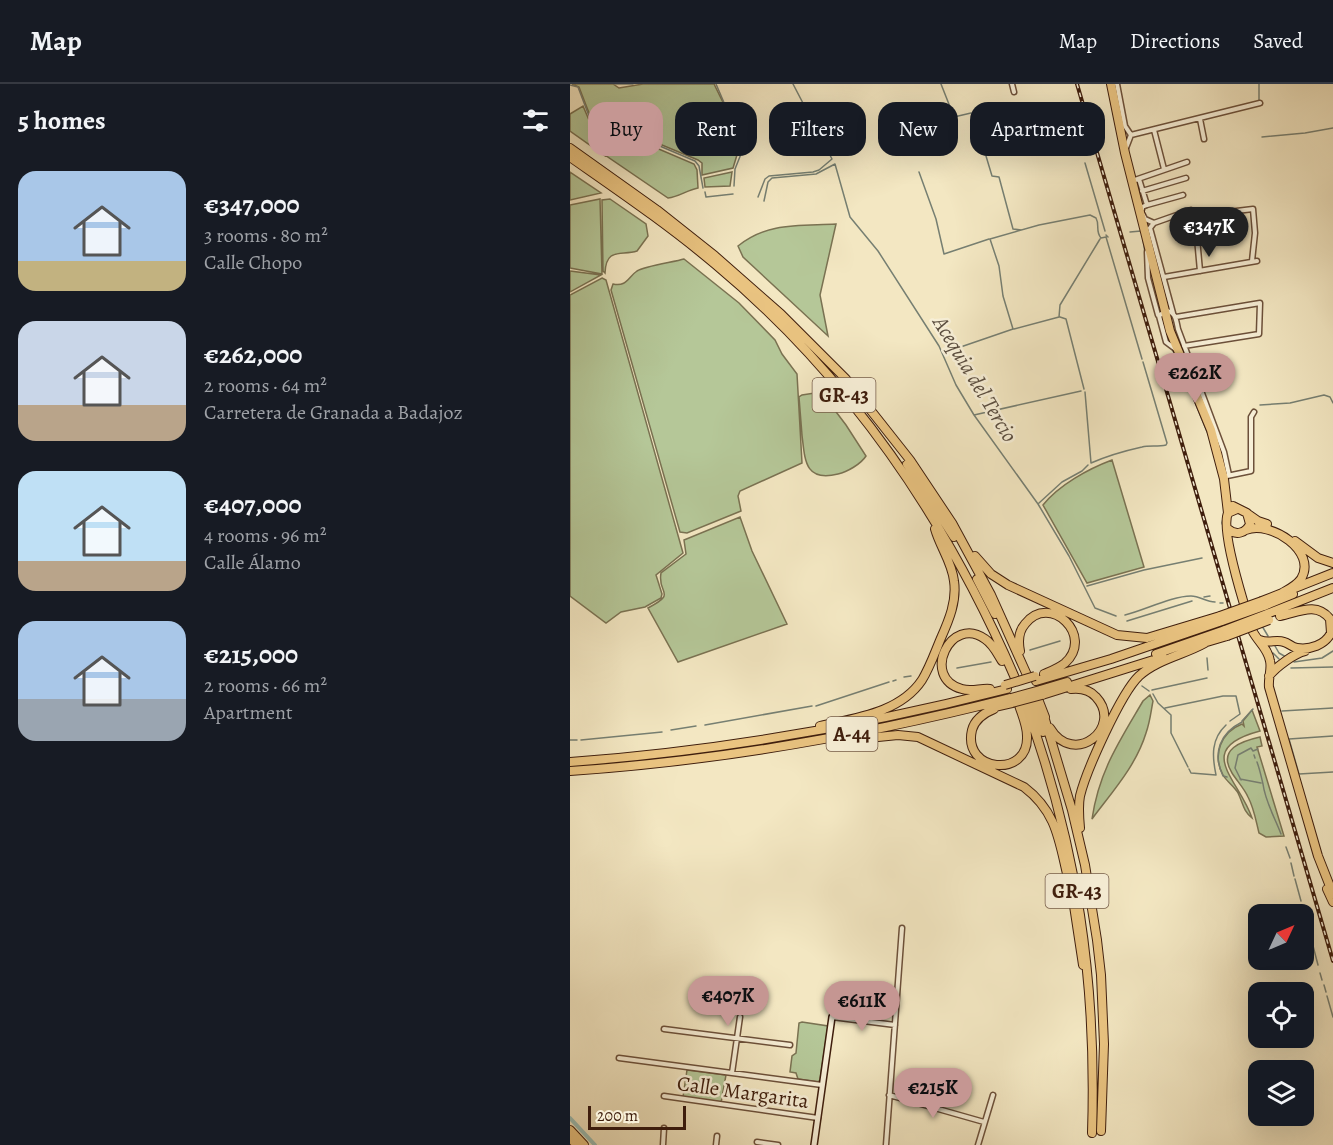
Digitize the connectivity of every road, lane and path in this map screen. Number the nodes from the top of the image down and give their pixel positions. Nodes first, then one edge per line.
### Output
1 (1012, 84) edge
2 (1111, 84) edge
3 (1117, 84) edge
4 (1014, 92) dead end
5 (1260, 103) dead end
6 (1115, 105) junction
7 (1123, 116) junction
8 (1200, 119) junction
9 (1124, 130) junction
10 (1154, 130) junction
11 (1131, 135) junction
12 (1204, 138) dead end
13 (570, 148) edge
14 (1125, 153) junction
15 (570, 157) edge
16 (1187, 162) dead end
17 (1164, 169) junction
18 (597, 176) junction
19 (1186, 178) dead end
20 (1136, 180) junction
21 (1142, 191) junction
22 (1183, 195) dead end
23 (1147, 205) junction
24 (1141, 213) junction
25 (1195, 216) junction
26 (1154, 223) junction
27 (1148, 237) junction
28 (1200, 271) junction
29 (1164, 277) junction
30 (1168, 314) junction
31 (1171, 330) junction
32 (1181, 349) junction
33 (820, 354) junction
34 (1254, 412) dead end
35 (1227, 477) junction
36 (1226, 495) junction
37 (1237, 509) junction
38 (1228, 513) junction
39 (1248, 514) junction
40 (952, 523) junction
41 (934, 529) junction
42 (1228, 529) junction
43 (1242, 531) junction
44 (1231, 551) junction
45 (1333, 563) edge
46 (1333, 573) edge
47 (1333, 578) edge
48 (1333, 588) edge
49 (1282, 593) junction
50 (1333, 593) edge
51 (1263, 603) junction
52 (1244, 604) dead end
53 (1280, 616) junction
54 (1268, 617) junction
55 (1221, 619) junction
56 (1202, 623) junction
57 (1252, 630) dead end
58 (1226, 633) junction
59 (1333, 637) edge
60 (1256, 638) junction
61 (1205, 643) junction
62 (1274, 643) junction
63 (1289, 646) junction
64 (1269, 656) junction
65 (1291, 658) junction
66 (1002, 661) junction
67 (1023, 664) junction
68 (1282, 665) junction
69 (1044, 674) junction
70 (1268, 677) junction
71 (990, 689) junction
72 (1023, 689) junction
73 (1057, 691) junction
74 (1001, 706) junction
75 (1043, 713) junction
76 (1022, 714) junction
77 (855, 718) junction
78 (848, 740) junction
79 (727, 745) junction
80 (691, 761) junction
81 (570, 762) edge
82 (570, 771) edge
83 (1318, 856) junction
84 (1085, 865) junction
85 (1071, 888) junction
86 (1332, 890) edge
87 (902, 928) dead end
88 (740, 1017) dead end
89 (832, 1017) joint
90 (895, 1025) junction
91 (663, 1029) dead end
92 (737, 1039) junction
93 (790, 1045) dead end
94 (1102, 1051) junction
95 (619, 1058) dead end
96 (732, 1073) junction
97 (822, 1085) junction
98 (1094, 1085) junction
99 (889, 1095) junction
100 (993, 1095) dead end
101 (664, 1096) dead end
102 (818, 1118) junction
103 (984, 1122) junction
104 (664, 1128) dead end
105 (570, 1130) edge
106 (717, 1136) dead end
107 (570, 1138) edge
108 (757, 1142) dead end
109 (577, 1145) edge
110 (584, 1145) edge
111 (663, 1145) edge
112 (716, 1145) edge
113 (778, 1145) edge
114 (814, 1145) edge
115 (886, 1145) edge
116 (978, 1145) edge

1 - 4 street
2 - 6 highway
3 - 7 street
5 - 8 street
6 - 7 street
6 - 9 highway
7 - 9 street
8 - 10 street
8 - 12 street
9 - 11 street
9 - 14 highway
10 - 11 street
10 - 17 street
11 - 14 street
13 - 33 highway
14 - 20 highway
15 - 18 highway, GR-43
16 - 17 street
17 - 20 street
18 - 41 highway
18 - 72 highway, GR-43
19 - 21 street
20 - 21 street
20 - 24 highway
21 - 23 street
22 - 23 street
23 - 24 street
24 - 26 street
24 - 27 highway
25 - 26 street
25 - 28 street
25 - 28 street
26 - 27 street
27 - 29 street
27 - 30 highway
28 - 29 street
29 - 30 street
30 - 31 highway
30 - 31 street
30 - 32 street
31 - 32 highway
32 - 35 highway
33 - 40 highway
33 - 72 highway, GR-43
34 - 35 street
35 - 36 highway
36 - 37 highway
36 - 38 highway
37 - 38 highway
37 - 39 highway
38 - 42 highway
39 - 43 highway
39 - 45 highway
40 - 56 highway
40 - 67 highway
41 - 66 highway
41 - 77 highway
42 - 43 highway
42 - 44 highway
43 - 44 highway
43 - 49 highway
44 - 52 highway
46 - 49 highway
47 - 51 highway, A-44
48 - 54 highway, A-44
49 - 51 highway
50 - 53 highway
51 - 55 highway, A-44, bridge
53 - 54 highway
53 - 63 highway
54 - 58 highway, A-44, bridge
55 - 56 highway
55 - 72 highway, A-44
56 - 69 highway
57 - 60 highway
58 - 61 highway
58 - 72 highway, A-44
59 - 65 highway
60 - 62 highway
60 - 64 highway
61 - 73 highway
61 - 84 highway
62 - 63 highway
62 - 64 highway
63 - 65 highway
64 - 68 highway
64 - 70 highway
65 - 68 highway
66 - 71 highway
66 - 72 highway
67 - 69 highway
67 - 72 highway
68 - 70 highway
69 - 72 highway
70 - 83 highway
71 - 72 highway
71 - 77 highway
72 - 73 highway
72 - 74 highway
72 - 75 highway
72 - 76 highway
72 - 79 highway, A-44
72 - 80 highway, A-44
72 - 94 highway, GR-43
72 - 98 highway, GR-43
73 - 75 highway
74 - 76 highway
74 - 78 highway
75 - 84 highway
76 - 85 highway
77 - 79 highway
78 - 80 highway
78 - 85 highway
79 - 81 highway, A-44
80 - 82 highway, A-44
83 - 86 highway
83 - 86 highway
84 - 94 highway
85 - 98 highway
87 - 90 street
88 - 92 street
89 - 90 street
89 - 97 street
90 - 99 street
91 - 92 street
92 - 93 street
92 - 96 street
94 - 98 highway
95 - 96 street
96 - 97 street
97 - 102 street
99 - 103 street
99 - 115 street
100 - 103 street
101 - 102 street, Calle Margarita
102 - 114 street
103 - 116 street
104 - 111 street
105 - 110 highway
106 - 112 street
107 - 109 highway
108 - 113 street

